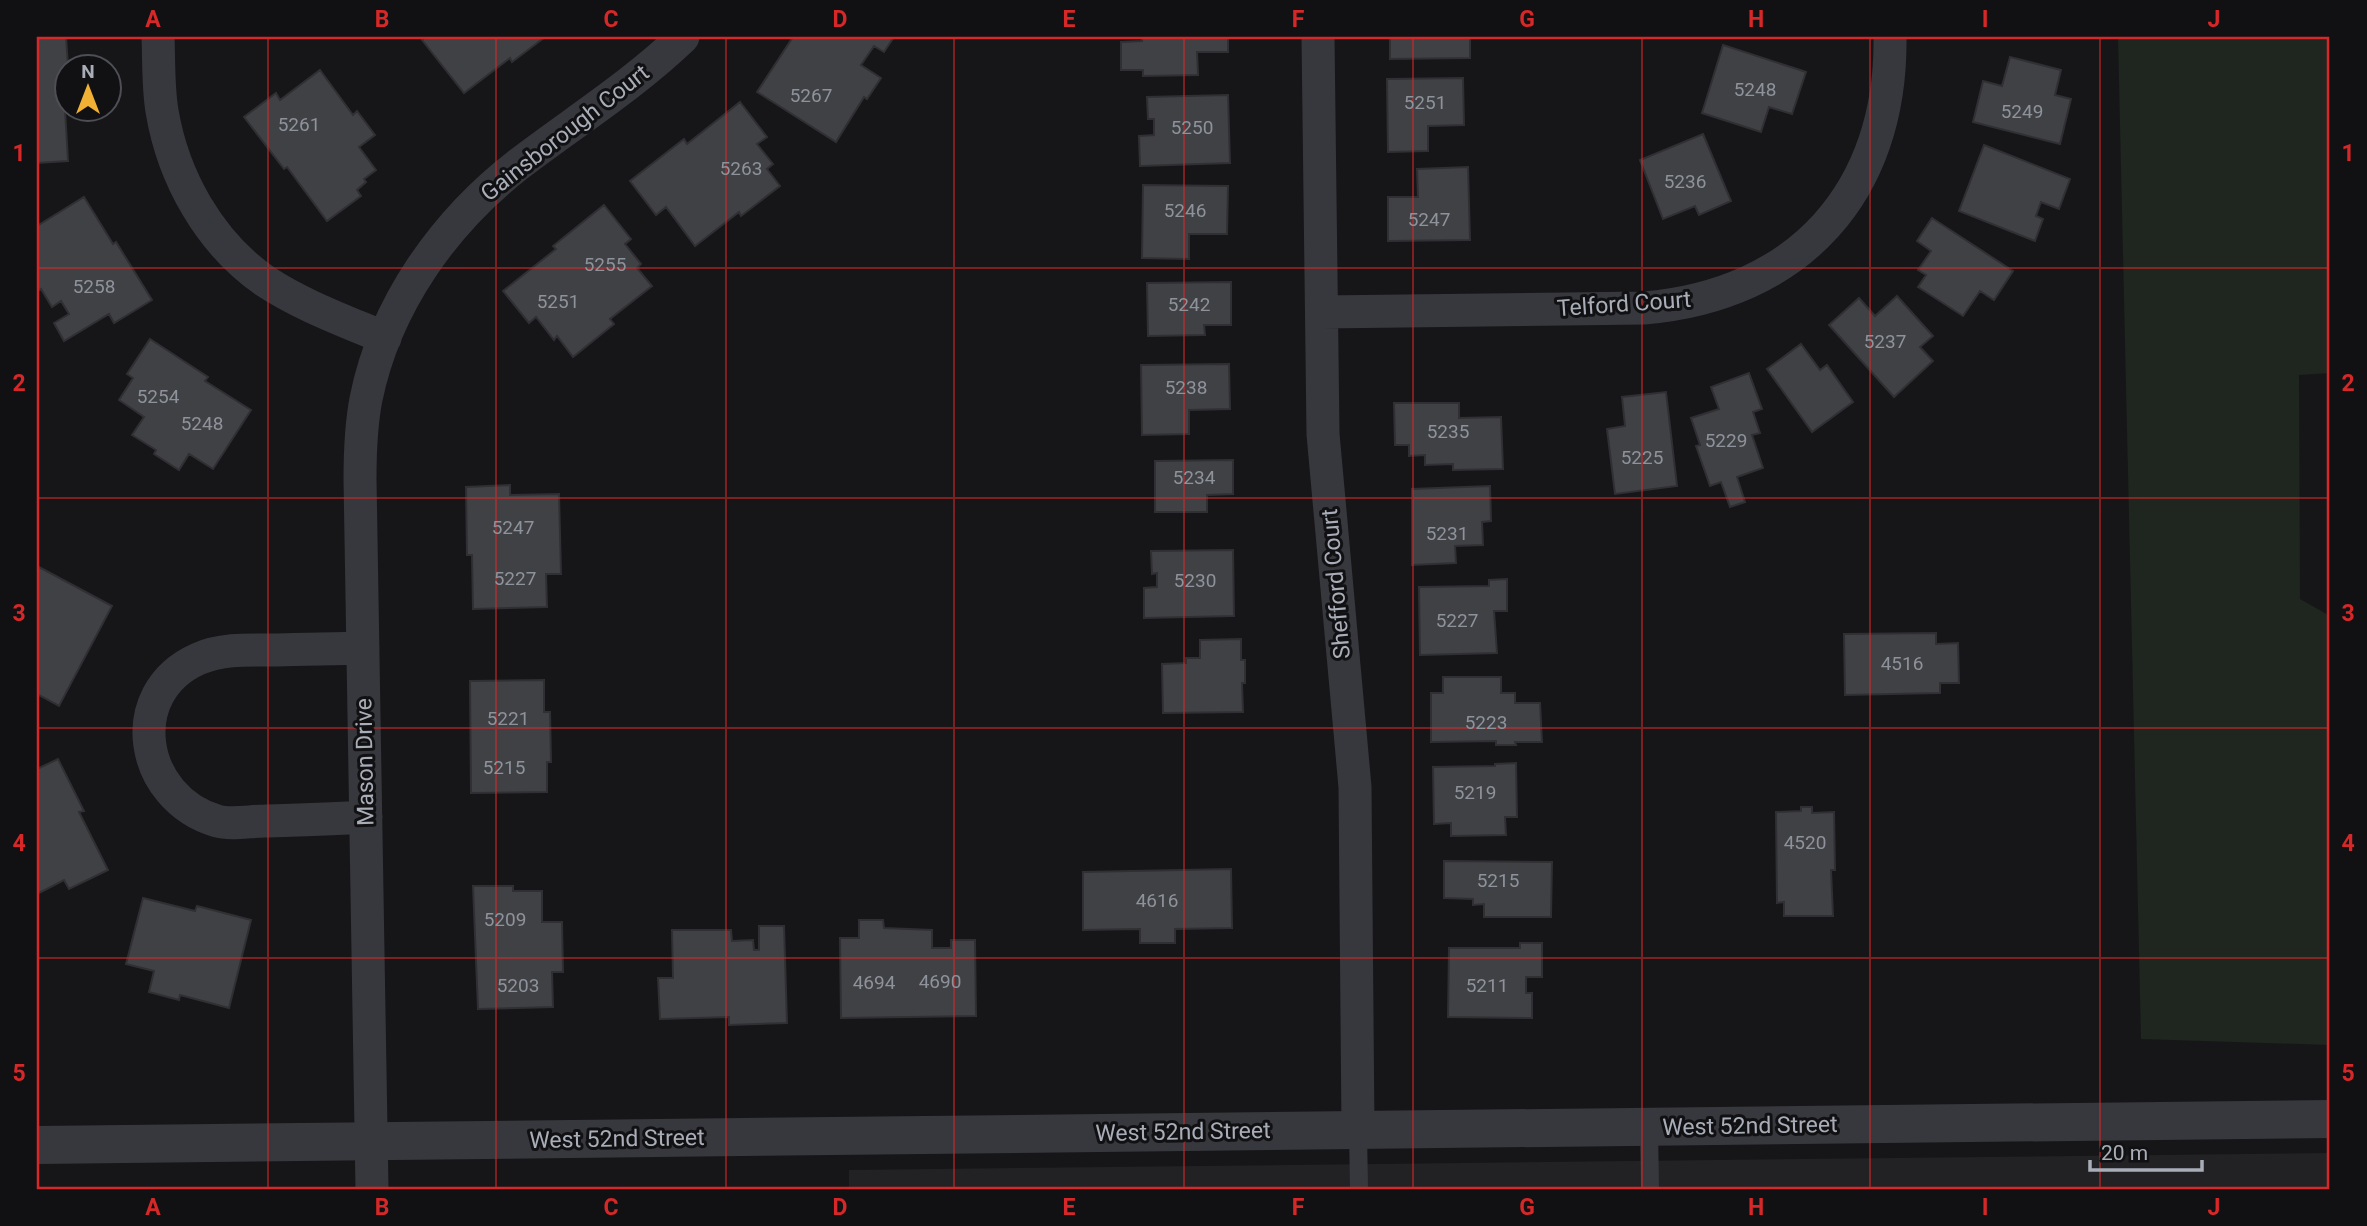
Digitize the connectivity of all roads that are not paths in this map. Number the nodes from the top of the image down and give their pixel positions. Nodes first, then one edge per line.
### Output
1 (158, 37) edge
2 (683, 37) edge
3 (1318, 37) edge
4 (1890, 37) edge
5 (1322, 312) junction
6 (385, 338) junction
7 (363, 648) junction
8 (366, 817) junction
9 (2330, 1119) edge
10 (1649, 1127) junction
11 (1358, 1130) junction
12 (371, 1142) junction
13 (37, 1145) edge
14 (372, 1189) edge
15 (1359, 1189) edge
16 (1650, 1189) edge

1 - 6 street
2 - 6 street, Gainsborough Court
3 - 5 street, Shefford Court
4 - 5 street, Telford Court
5 - 11 street, Shefford Court
6 - 7 street, Mason Drive
7 - 8 street, Mason Drive
7 - 8 street
8 - 12 street, Mason Drive
9 - 10 street, West 52nd Street
10 - 11 street, West 52nd Street
10 - 16 lane
11 - 12 street, West 52nd Street
11 - 15 lane
12 - 13 street, West 52nd Street
12 - 14 street, Mason Drive

